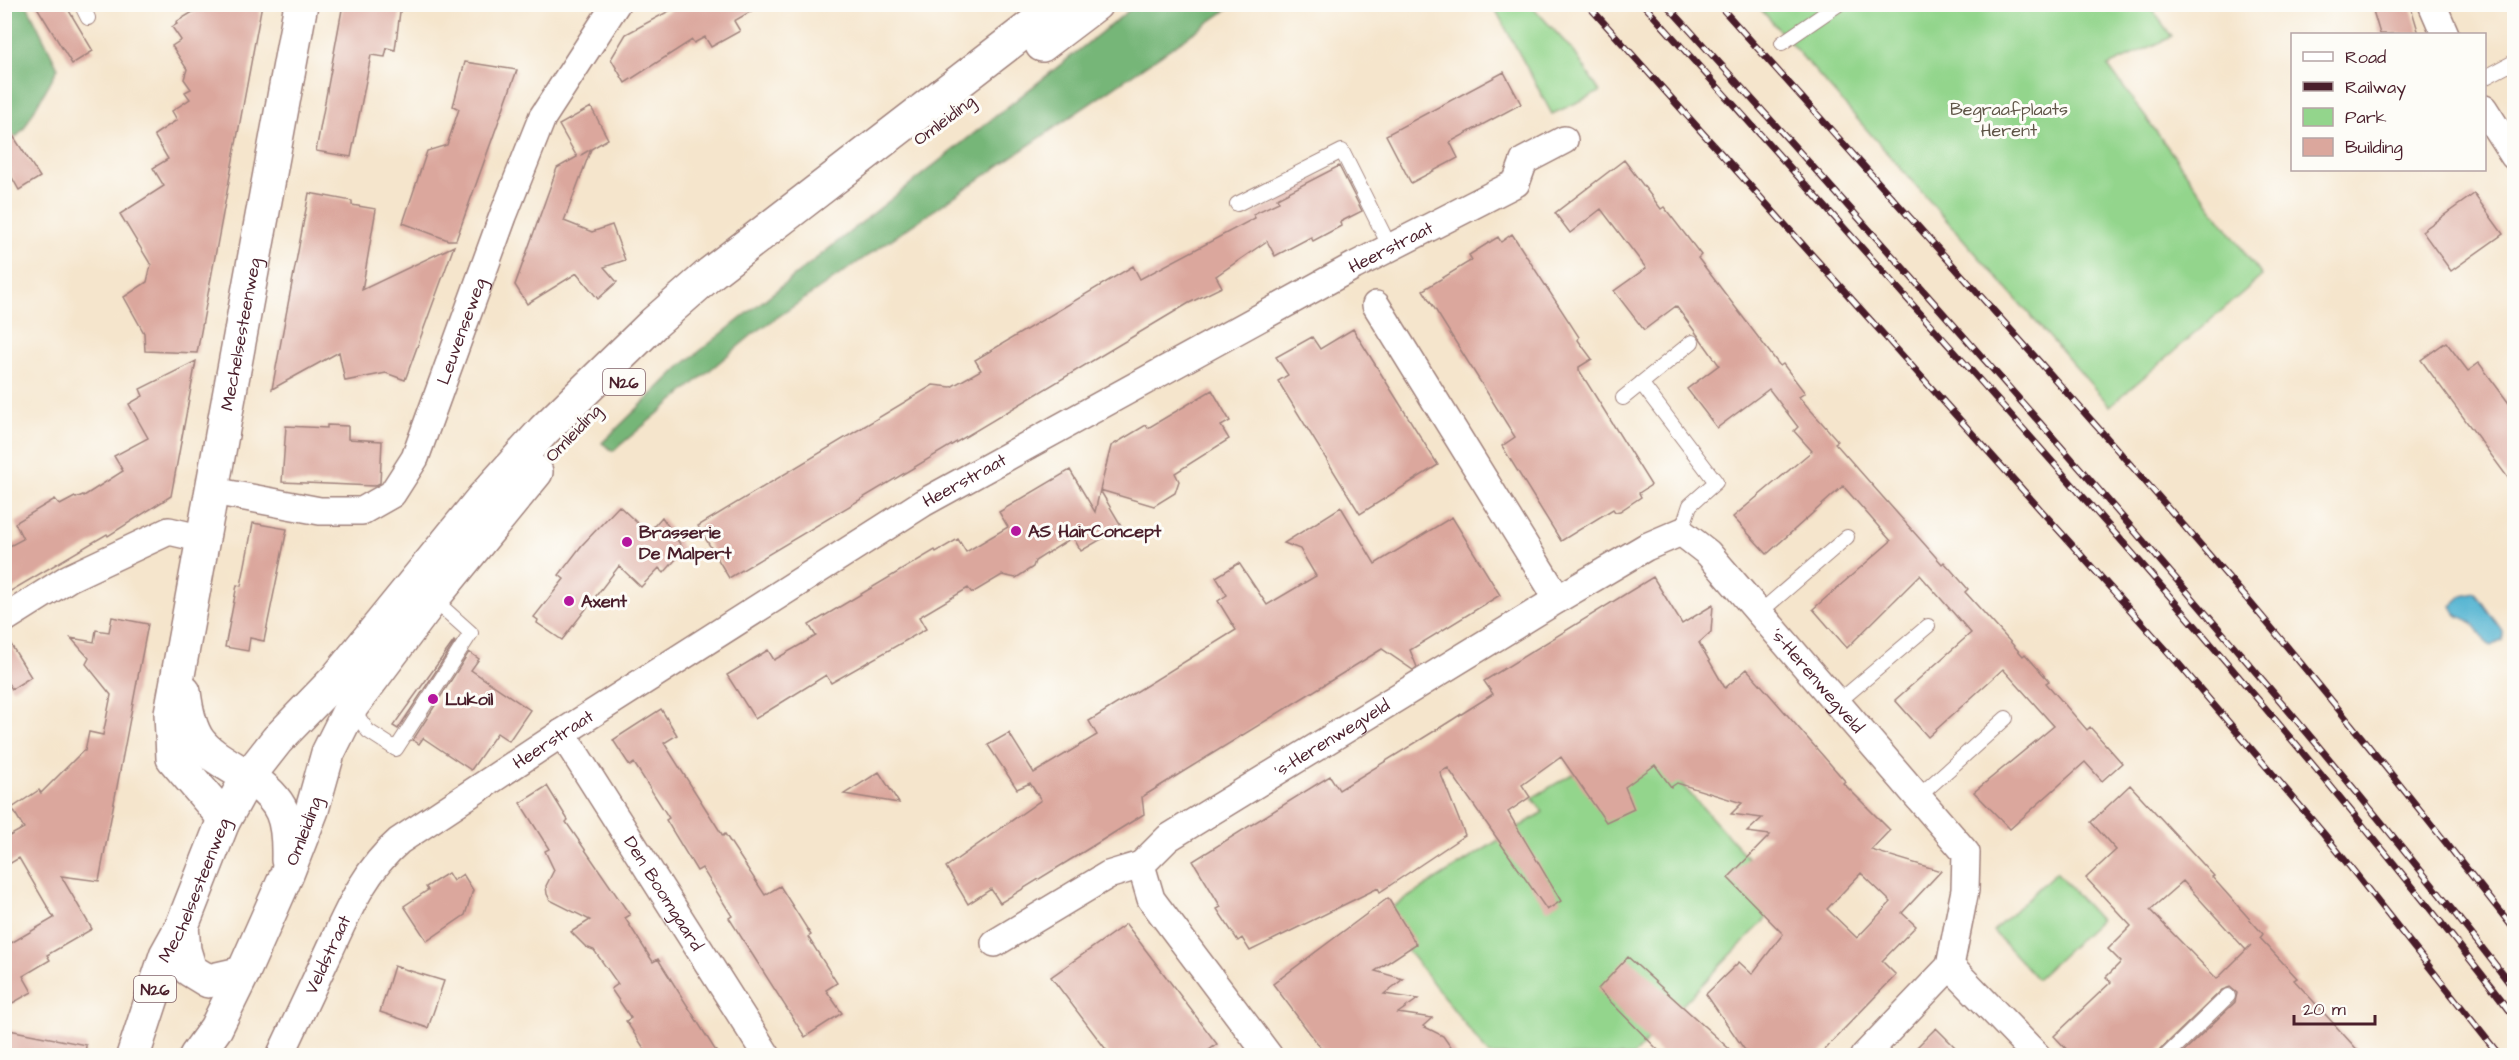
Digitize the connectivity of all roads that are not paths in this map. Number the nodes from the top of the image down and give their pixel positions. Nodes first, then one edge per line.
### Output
1 (81, 4) edge
2 (302, 4) edge
3 (616, 4) edge
4 (1060, 4) edge
5 (1096, 4) edge
6 (1839, 4) edge
7 (2432, 4) edge
8 (88, 18) dead end
9 (2445, 33) edge
10 (1782, 44) dead end
11 (2514, 62) edge
12 (2486, 77) edge
13 (2486, 112) edge
14 (1564, 140) dead end
15 (2514, 156) edge
16 (1238, 204) dead end
17 (1390, 247) junction
18 (1376, 305) dead end
19 (1692, 342) dead end
20 (1641, 383) junction
21 (1623, 398) dead end
22 (213, 491) junction
23 (1681, 532) junction
24 (1847, 537) dead end
25 (204, 539) junction
26 (423, 591) junction
27 (1558, 599) junction
28 (1759, 612) junction
29 (4, 619) edge
30 (1928, 626) dead end
31 (181, 666) junction
32 (343, 693) junction
33 (1837, 703) junction
34 (2006, 718) dead end
35 (562, 733) junction
36 (248, 777) junction
37 (1918, 797) junction
38 (224, 822) junction
39 (380, 857) joint
40 (1141, 865) junction
41 (287, 873) junction
42 (182, 926) junction
43 (994, 943) dead end
44 (1950, 966) junction
45 (243, 973) junction
46 (2228, 996) dead end
47 (133, 1056) edge
48 (196, 1056) edge
49 (280, 1056) edge
50 (767, 1056) edge
51 (1269, 1056) edge
52 (1863, 1056) edge
53 (2037, 1056) edge
54 (2166, 1056) edge

1 - 8 lane
2 - 22 main road, Mechelsesteenweg
3 - 22 street, Leuvenseweg
4 - 26 main road, Omleiding / N26
5 - 26 main road, Omleiding / N26
6 - 10 lane
7 - 9 street
11 - 12 lane
13 - 15 street
14 - 17 street, Heerstraat
16 - 17 lane
17 - 35 street, Heerstraat
18 - 27 street
19 - 20 lane
20 - 21 lane
20 - 23 lane
22 - 25 main road, Mechelsesteenweg
23 - 27 street, 's-Herenwegveld
23 - 28 street, 's-Herenwegveld
24 - 28 lane
25 - 29 street
25 - 31 main road, Mechelsesteenweg
26 - 32 main road, Omleiding / N26
26 - 32 lane
27 - 40 street, 's-Herenwegveld
28 - 33 street, 's-Herenwegveld
30 - 33 lane
31 - 36 main road, Mechelsesteenweg
31 - 38 main road, Mechelsesteenweg
32 - 36 main road, Omleiding / N26
32 - 41 main road, Omleiding / N26
33 - 37 street, 's-Herenwegveld
34 - 37 lane
35 - 39 street, Heerstraat
35 - 50 street, Den Boomgaard
36 - 38 main road, Omleiding / N26
36 - 41 main road, Mechelsesteenweg
37 - 44 street, 's-Herenwegveld
38 - 42 main road, Mechelsesteenweg / N26
39 - 49 street, Veldstraat
40 - 43 street, 's-Herenwegveld
40 - 51 street
41 - 45 main road, Omleiding / N26
42 - 45 main road
42 - 47 main road, Mechelsesteenweg / N26
44 - 52 street
44 - 53 street
45 - 48 main road, N26
46 - 54 lane

